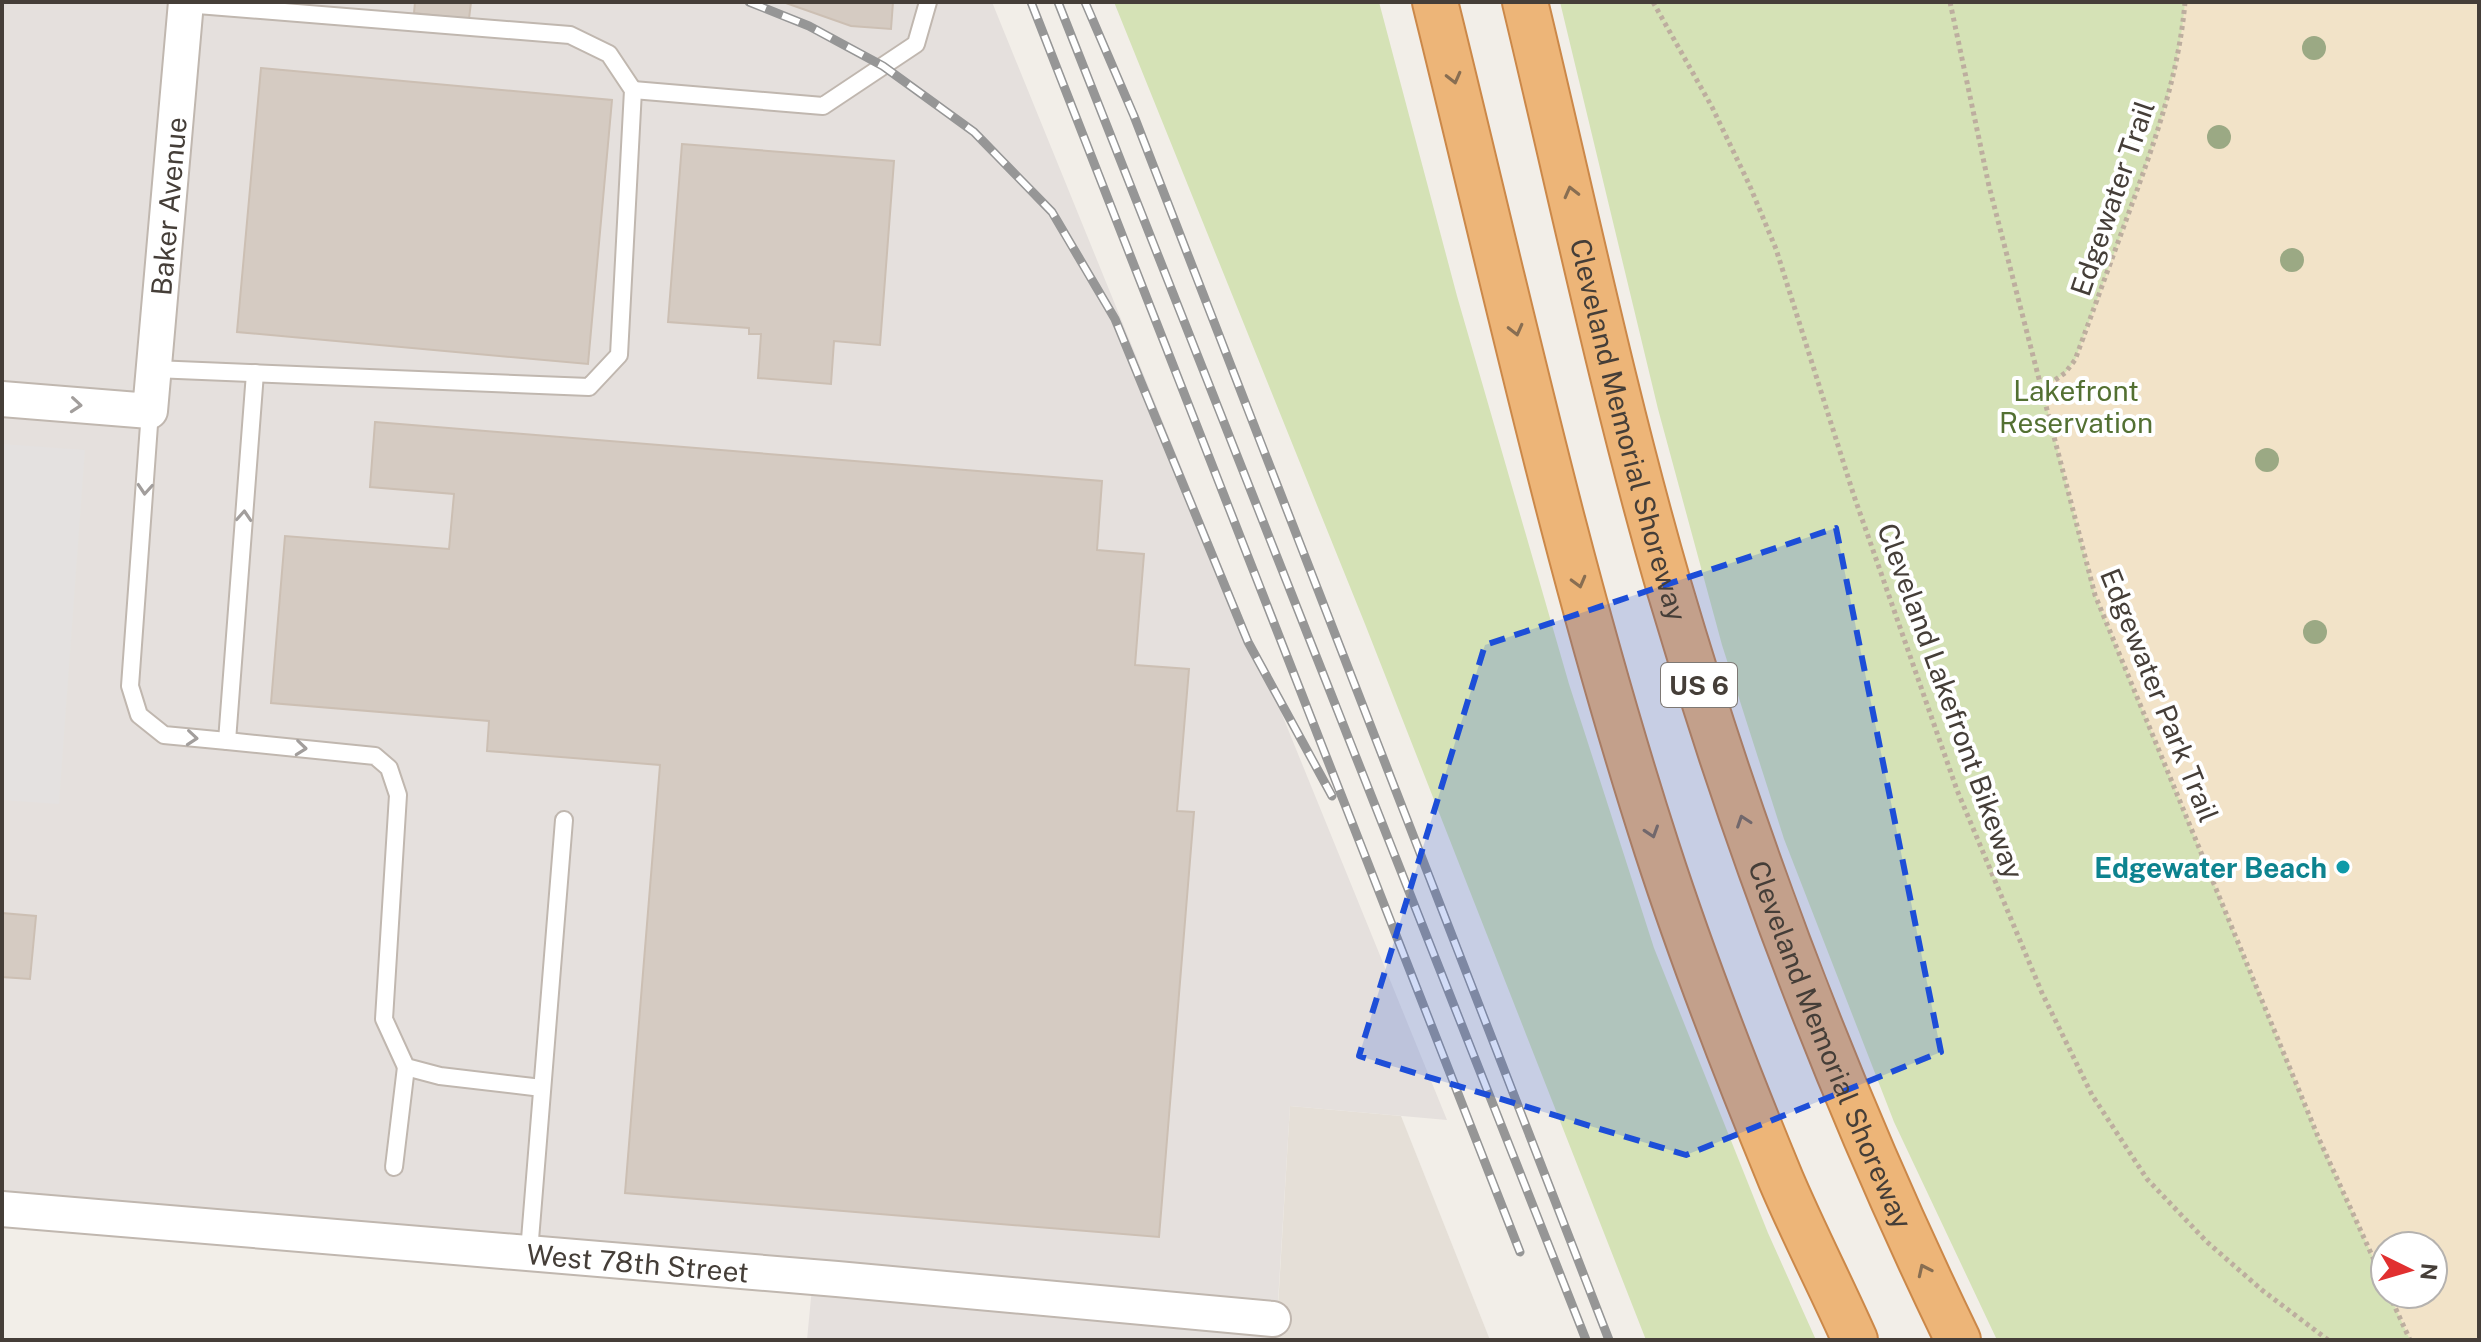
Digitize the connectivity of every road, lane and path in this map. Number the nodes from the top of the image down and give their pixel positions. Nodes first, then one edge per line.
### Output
1 (928, 2) edge
2 (1435, 2) edge
3 (1525, 2) edge
4 (1653, 2) edge
5 (1950, 2) edge
6 (2185, 2) edge
7 (186, 3) edge
8 (633, 90) junction
9 (154, 369) junction
10 (255, 373) junction
11 (2042, 389) junction
12 (2, 399) edge
13 (150, 411) junction
14 (227, 741) junction
15 (564, 820) dead end
16 (406, 1067) junction
17 (542, 1088) junction
18 (394, 1167) dead end
19 (2, 1209) edge
20 (2369, 1248) edge
21 (529, 1252) junction
22 (2396, 1310) edge
23 (1273, 1319) dead end
24 (1855, 1340) edge
25 (1958, 1340) edge
26 (2328, 1340) edge
27 (2410, 1340) edge

1 - 8 lane
2 -> 24 highway
25 -> 3 highway, Cleveland Memorial Shoreway / US 6
4 - 26 path, Cleveland Lakefront Bikeway
5 - 11 path, Edgewater Park Trail
6 - 11 path, Edgewater Trail
7 - 8 lane
7 - 9 street, Baker Avenue
8 - 10 lane
9 - 10 lane
9 - 13 street, Baker Avenue
14 -> 10 lane
11 - 20 path, Edgewater Park Trail
12 -> 13 street
13 -> 14 lane
14 -> 16 lane
15 - 17 lane
16 - 17 lane
16 - 18 lane
17 - 21 lane
19 - 21 street, West 78th Street
21 - 23 street, West 78th Street
22 - 27 path

